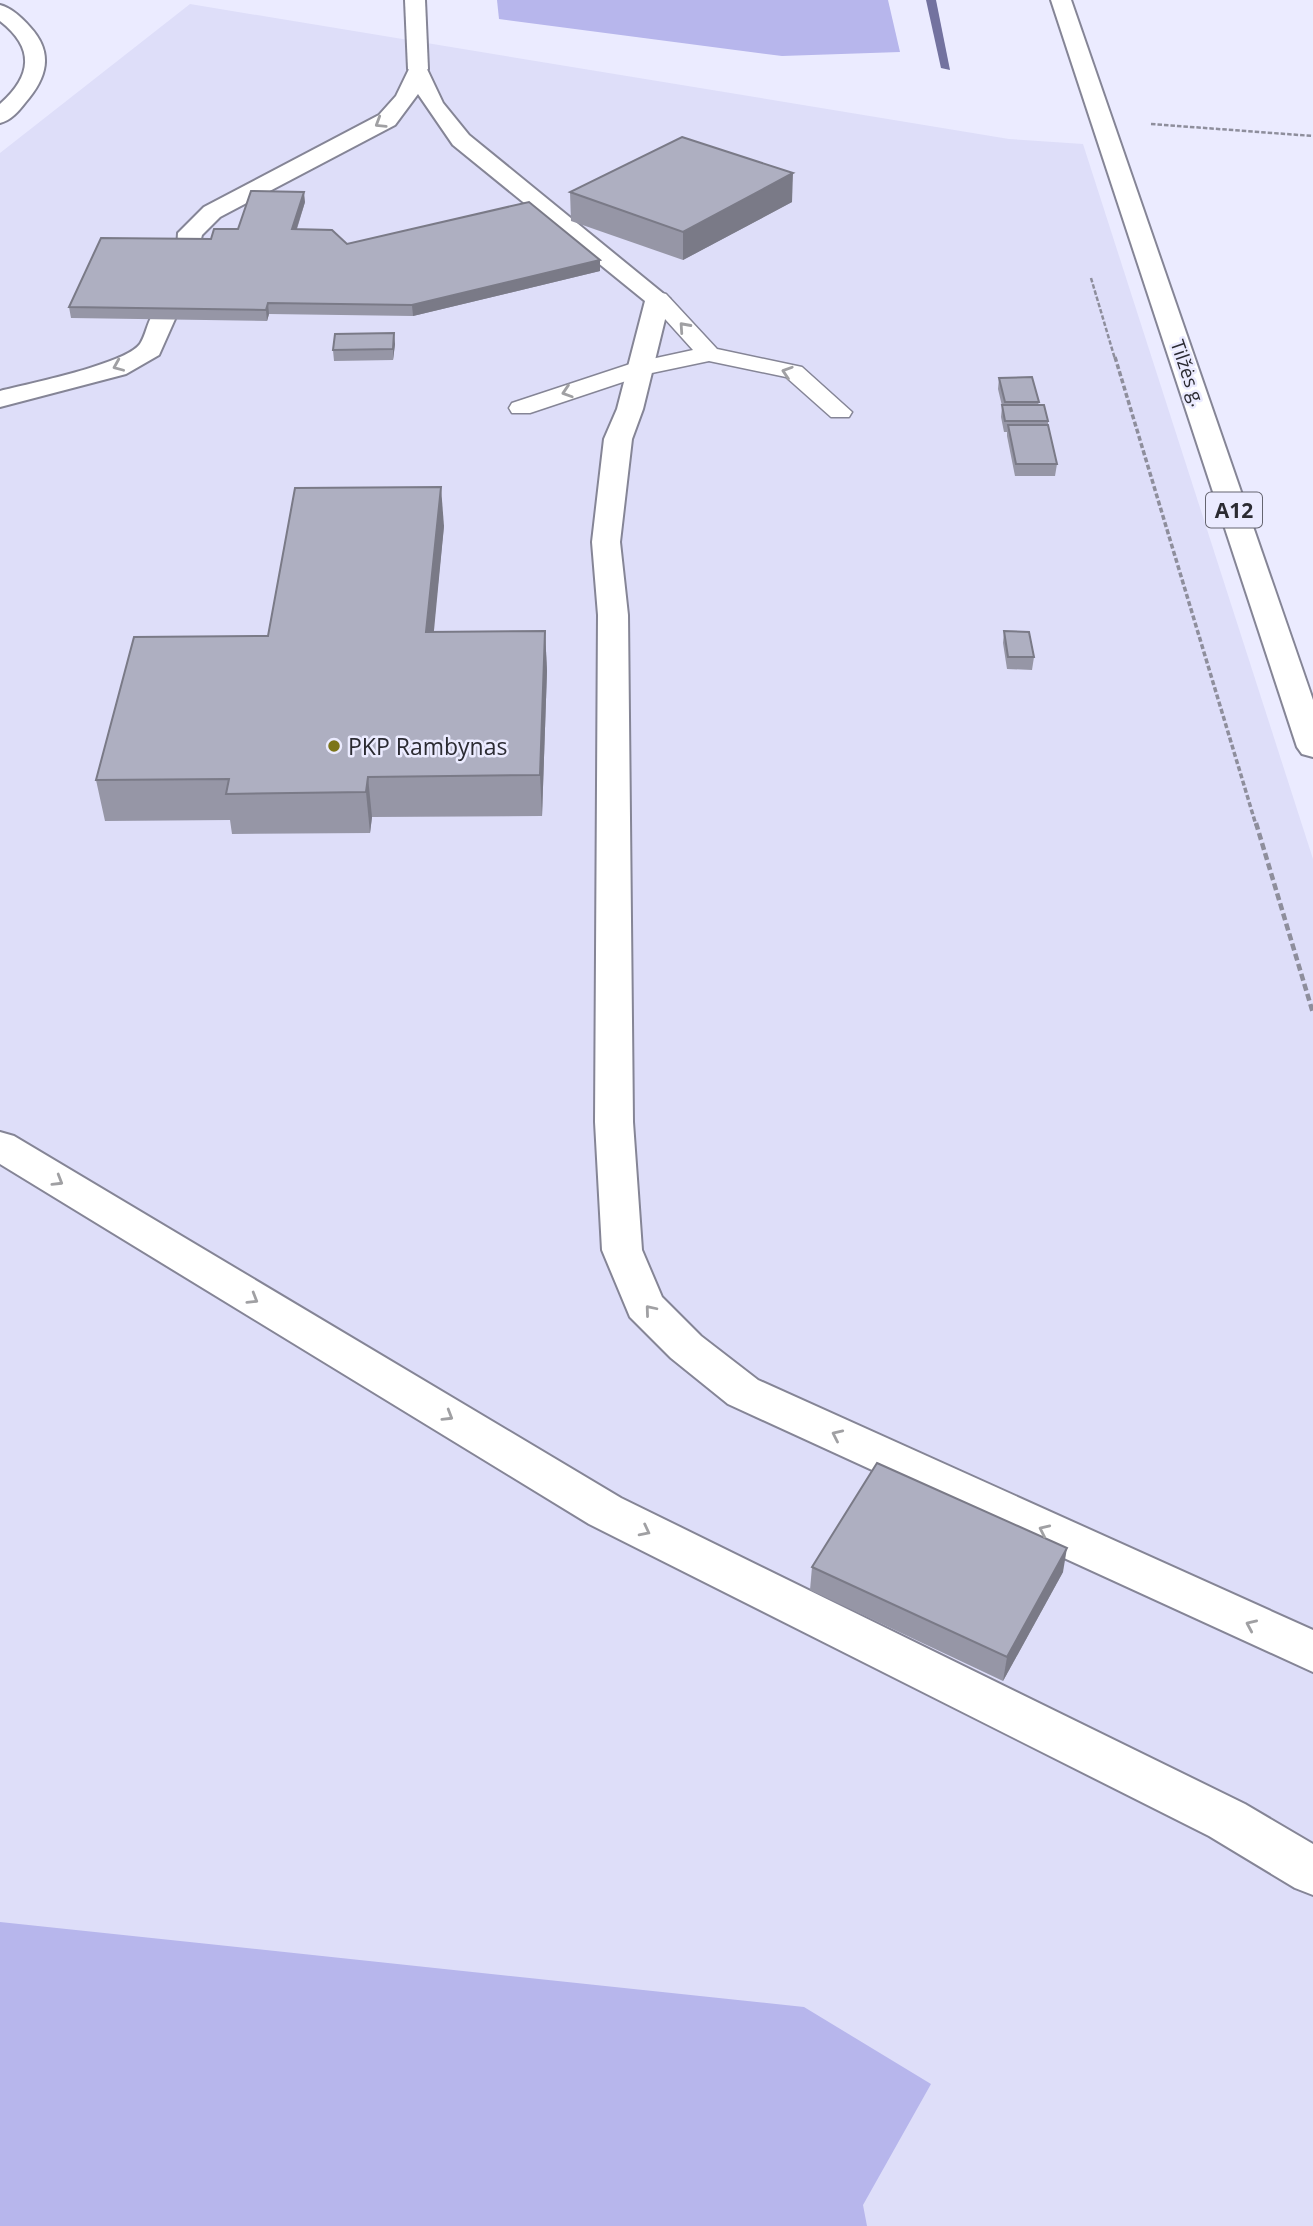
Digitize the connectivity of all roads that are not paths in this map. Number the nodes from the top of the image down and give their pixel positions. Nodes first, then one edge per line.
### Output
1 (415, 0) edge
2 (1061, 0) edge
3 (0, 11) edge
4 (418, 69) junction
5 (0, 116) edge
6 (189, 249) edge
7 (658, 299) junction
8 (162, 319) edge
9 (709, 354) junction
10 (641, 368) junction
11 (0, 399) edge
12 (521, 408) dead end
13 (840, 412) dead end
14 (1313, 747) edge
15 (0, 1146) edge
16 (1313, 1652) edge
17 (1313, 1871) edge

1 - 4 main road
2 - 14 main road, Tilžės g. / A12
3 - 5 main road
4 -> 6 main road
4 - 7 main road
9 -> 7 lane
7 - 10 main road
8 -> 11 main road
9 - 10 lane
13 -> 9 lane
10 -> 12 lane
16 -> 10 main road
15 -> 17 main road

